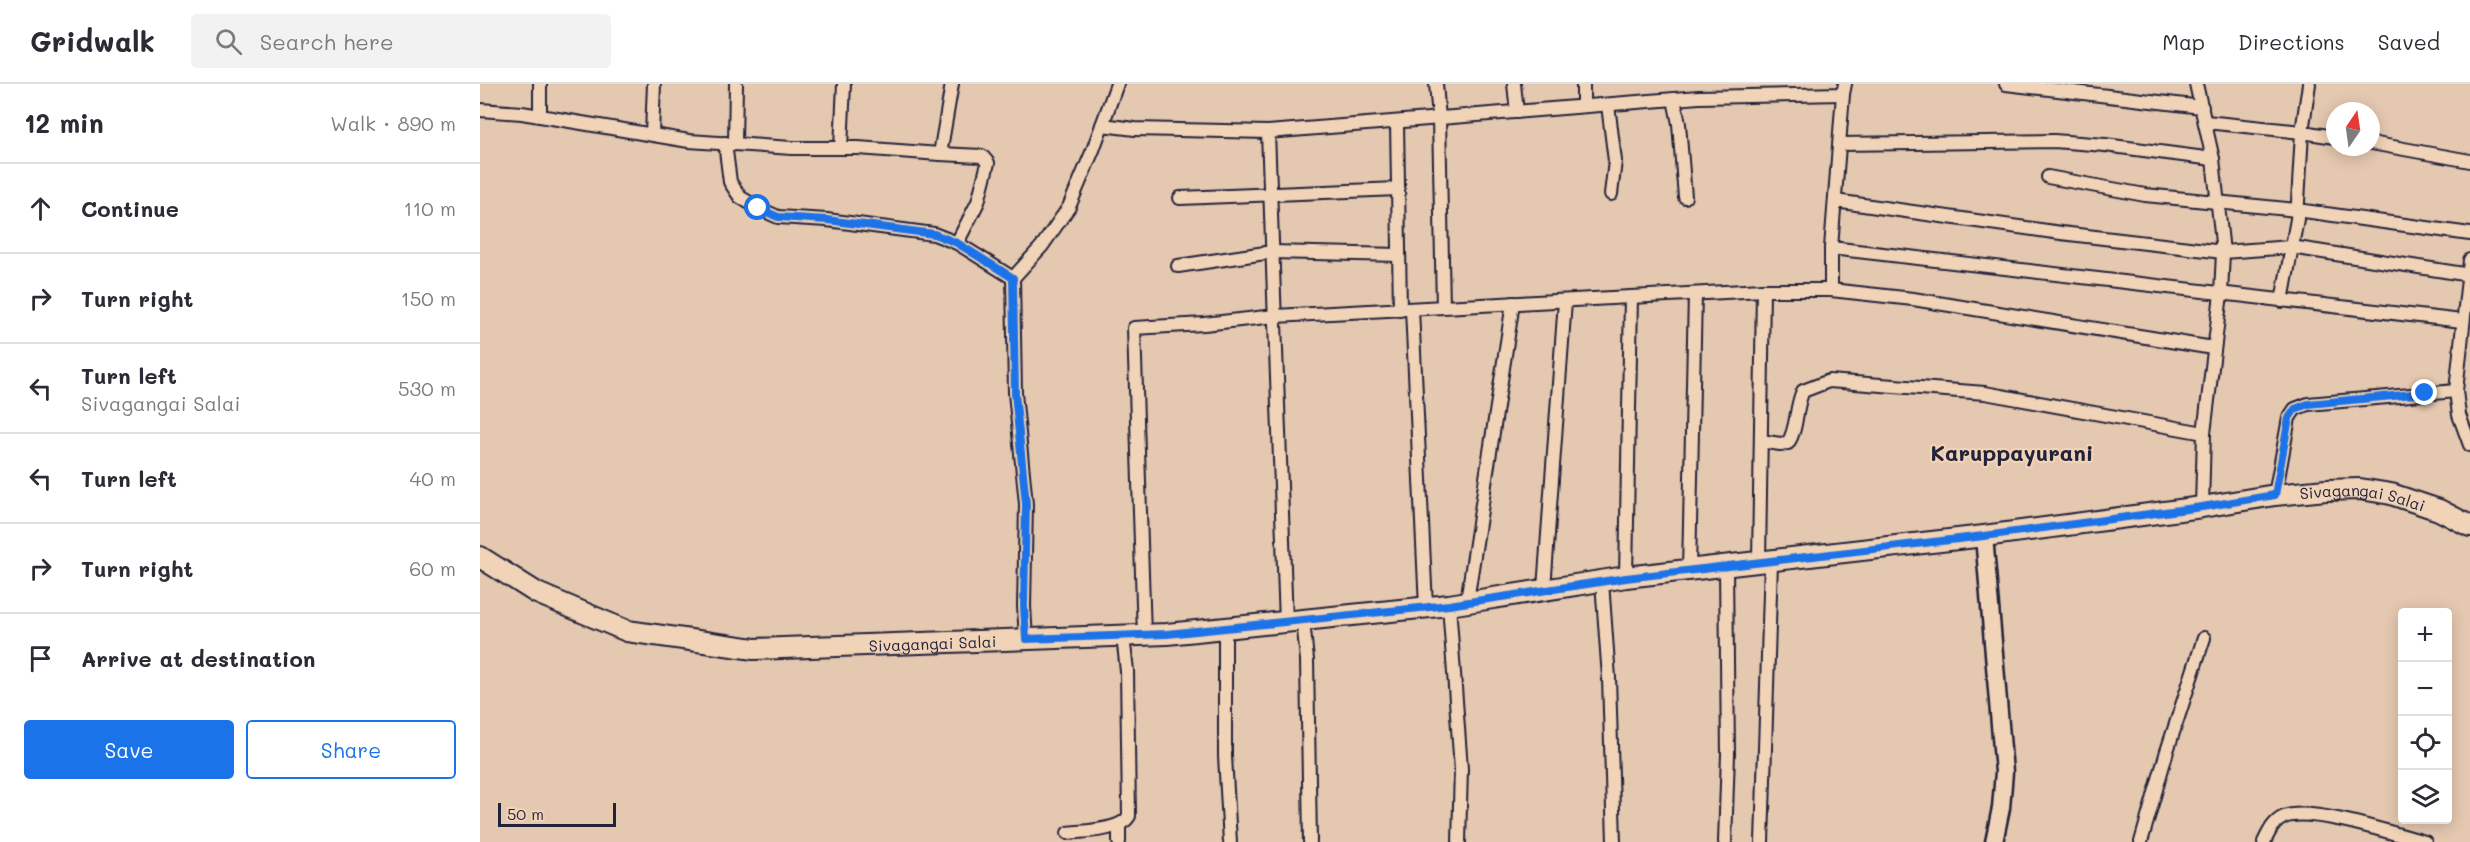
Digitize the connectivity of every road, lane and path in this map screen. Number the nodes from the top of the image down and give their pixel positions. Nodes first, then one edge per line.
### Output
1 (540, 84) edge
2 (654, 84) edge
3 (736, 84) edge
4 (844, 84) edge
5 (952, 84) edge
6 (1117, 84) edge
7 (1436, 84) edge
8 (1514, 84) edge
9 (1583, 84) edge
10 (2006, 84) edge
11 (2196, 84) edge
12 (2309, 84) edge
13 (1844, 89) edge
14 (1674, 99) junction
15 (1608, 105) junction
16 (1583, 106) junction
17 (2202, 107) junction
18 (480, 110) edge
19 (1517, 112) junction
20 (540, 116) junction
21 (1439, 118) junction
22 (1397, 122) junction
23 (2206, 122) junction
24 (1102, 125) junction
25 (1268, 132) junction
26 (2302, 132) junction
27 (652, 134) junction
28 (2326, 136) edge
29 (730, 144) junction
30 (1840, 144) junction
31 (2380, 145) edge
32 (841, 148) junction
33 (940, 154) junction
34 (2213, 159) junction
35 (2470, 161) edge
36 (2048, 177) dead end
37 (1398, 189) junction
38 (1270, 193) junction
39 (1611, 194) dead end
40 (1685, 197) dead end
41 (1180, 198) dead end
42 (1835, 201) junction
43 (2218, 201) junction
44 (2297, 210) junction
45 (2470, 234) edge
46 (957, 243) junction
47 (2291, 247) junction
48 (1831, 248) junction
49 (1272, 252) junction
50 (2223, 252) junction
51 (1399, 255) junction
52 (2470, 260) edge
53 (1178, 266) dead end
54 (2470, 275) edge
55 (1013, 278) junction
56 (1763, 290) junction
57 (1831, 290) junction
58 (1695, 294) junction
59 (2221, 294) junction
60 (1631, 297) junction
61 (1565, 300) junction
62 (2282, 301) junction
63 (1513, 303) junction
64 (1443, 307) junction
65 (1406, 309) junction
66 (1275, 316) junction
67 (2462, 321) junction
68 (2465, 335) edge
69 (2213, 348) junction
70 (2456, 391) junction
71 (2204, 433) junction
72 (1761, 441) junction
73 (2470, 445) edge
74 (2275, 495) junction
75 (2202, 507) junction
76 (2470, 526) edge
77 (1984, 536) junction
78 (480, 557) edge
79 (1765, 562) junction
80 (1726, 567) junction
81 (1689, 570) junction
82 (1626, 578) junction
83 (1602, 582) junction
84 (1544, 589) junction
85 (1458, 603) junction
86 (1426, 607) junction
87 (1294, 621) junction
88 (1225, 628) junction
89 (1144, 635) junction
90 (1123, 636) junction
91 (2204, 638) dead end
92 (1026, 639) junction
93 (1119, 826) junction
94 (1068, 833) dead end
95 (1119, 842) edge
96 (1230, 842) edge
97 (1310, 842) edge
98 (1460, 842) edge
99 (1614, 842) edge
100 (1725, 842) edge
101 (1762, 842) edge
102 (1994, 842) edge
103 (2141, 842) edge
104 (2264, 842) edge
105 (2425, 842) edge

1 - 20 street
2 - 27 street
3 - 29 street
4 - 32 street
5 - 33 street
6 - 24 street
7 - 21 street
8 - 19 street
9 - 16 street
10 - 17 street
11 - 17 street
12 - 26 street
13 - 14 street
13 - 30 street
14 - 15 street
14 - 40 street
15 - 16 street
15 - 39 street
16 - 19 street
17 - 23 street
18 - 20 street
19 - 21 street
20 - 27 street
21 - 22 street
21 - 64 street
22 - 25 street
22 - 37 street
23 - 26 street
23 - 34 street
24 - 25 street
24 - 55 street
25 - 38 street
26 - 28 street
26 - 44 street
27 - 29 street
29 - 32 street
29 - 46 street
30 - 34 street
30 - 42 street
31 - 35 street
32 - 33 street
33 - 46 street
34 - 43 street
36 - 43 street
37 - 38 street
37 - 51 street
38 - 41 street
38 - 49 street
42 - 48 street
42 - 50 street
43 - 44 street
43 - 50 street
44 - 45 street
44 - 47 street
46 - 55 street
47 - 50 street
47 - 54 street
47 - 62 street
48 - 57 street
48 - 59 street
49 - 51 street
49 - 53 street
49 - 66 street
50 - 59 street
51 - 65 street
52 - 54 street
54 - 67 street
55 - 92 street
56 - 57 street
56 - 58 street
56 - 72 street
57 - 69 street
58 - 60 street
58 - 81 street
59 - 62 street
59 - 69 street
60 - 61 street
60 - 82 street
61 - 63 street
61 - 84 street
62 - 67 street
63 - 64 street
63 - 85 street
64 - 65 street
65 - 66 street
65 - 86 street
66 - 87 street
66 - 89 street
67 - 68 street
68 - 70 street
69 - 71 street
70 - 73 street
70 - 74 street
71 - 72 street
71 - 75 street
72 - 79 street
74 - 75 main road, Sivagangai Salai
74 - 76 main road, Sivagangai Salai
75 - 77 main road, Sivagangai Salai
77 - 79 main road, Sivagangai Salai
77 - 102 street
78 - 92 main road, Sivagangai Salai
79 - 80 main road, Sivagangai Salai
79 - 101 street
80 - 81 main road, Sivagangai Salai
80 - 100 street
81 - 82 main road, Sivagangai Salai
82 - 83 main road, Sivagangai Salai
83 - 84 main road, Sivagangai Salai
83 - 99 street
84 - 85 main road, Sivagangai Salai
85 - 86 main road, Sivagangai Salai
85 - 98 street
86 - 87 main road, Sivagangai Salai
87 - 88 main road, Sivagangai Salai
87 - 97 street
88 - 89 main road, Sivagangai Salai
88 - 96 street
89 - 90 main road, Sivagangai Salai
90 - 92 main road, Sivagangai Salai
90 - 93 street
91 - 103 street
93 - 94 street
93 - 95 street
104 - 105 street

